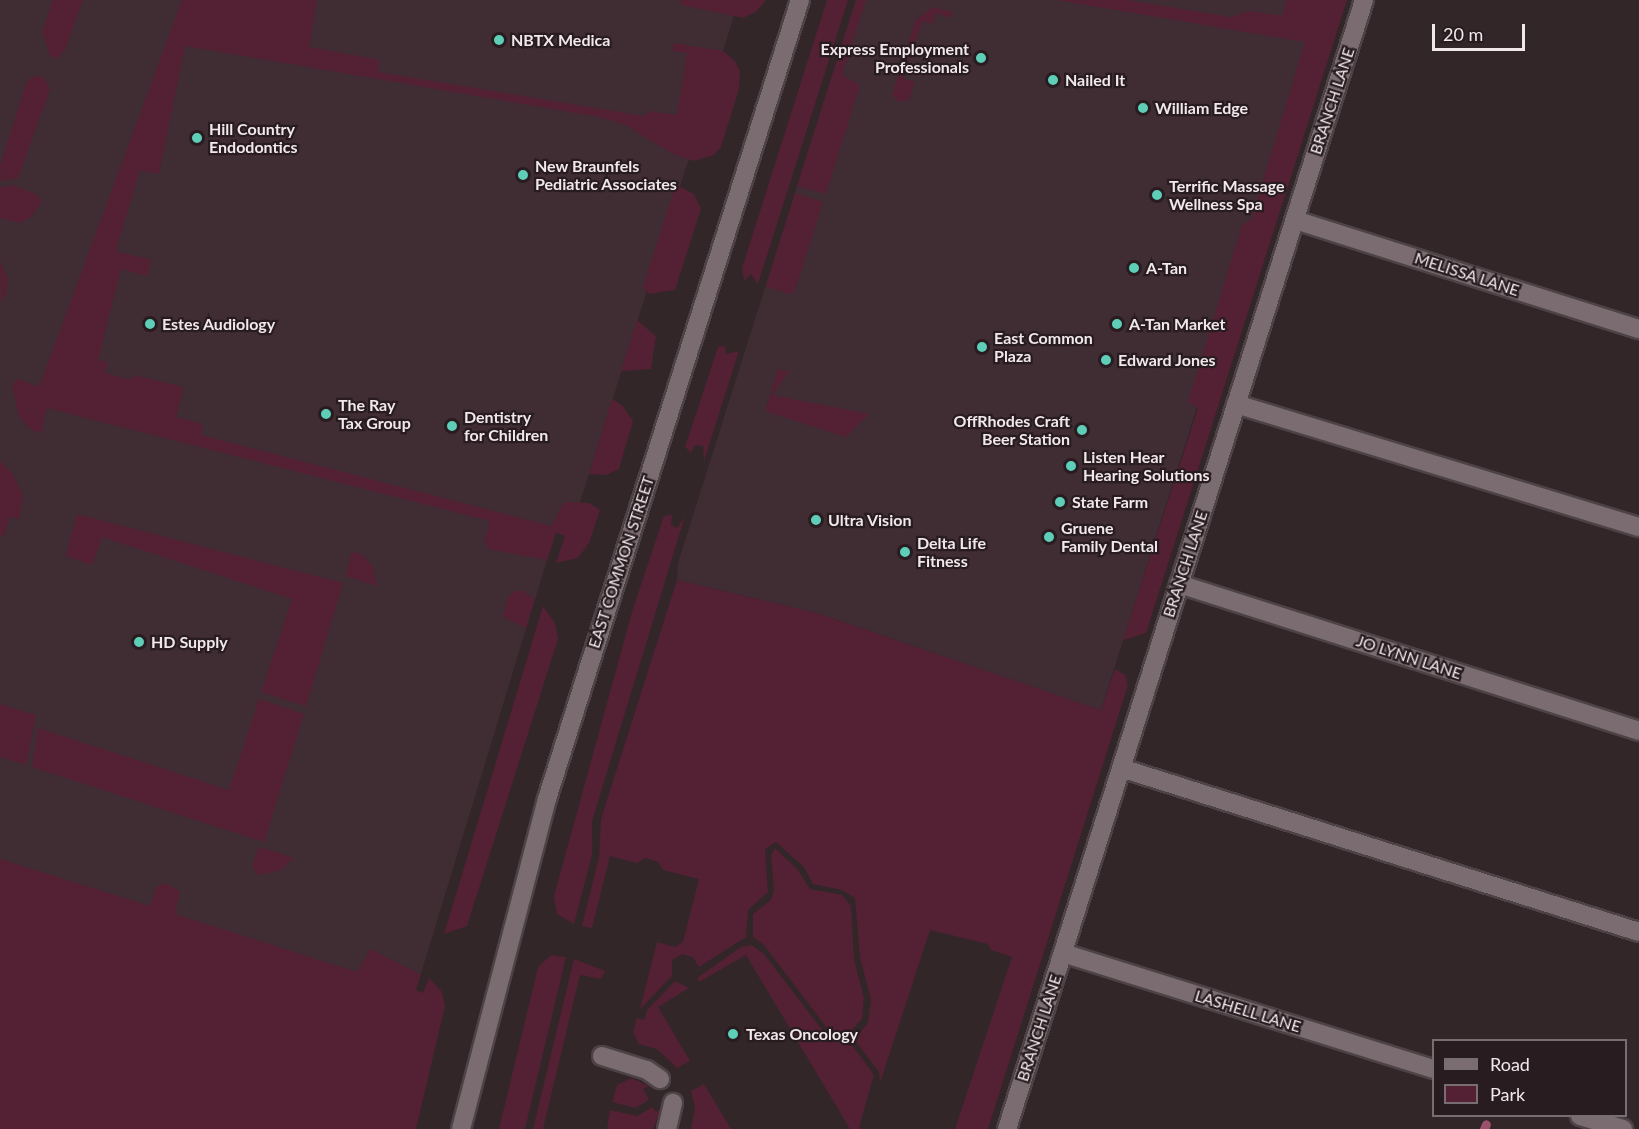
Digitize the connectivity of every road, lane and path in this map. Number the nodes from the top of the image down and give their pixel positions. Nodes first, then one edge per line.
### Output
1 (800, 0) edge
2 (1364, 0) edge
3 (1295, 220) junction
4 (1639, 329) edge
5 (1236, 404) junction
6 (1639, 527) edge
7 (1179, 584) junction
8 (1639, 731) edge
9 (1121, 768) junction
10 (1639, 932) edge
11 (1063, 953) junction
12 (602, 1056) dead end
13 (1432, 1069) edge
14 (660, 1079) dead end
15 (673, 1103) dead end
16 (1583, 1117) edge
17 (461, 1129) edge
18 (668, 1129) edge
19 (1006, 1129) edge
20 (1623, 1129) edge

1 - 17 street, EAST COMMON STREET
2 - 3 street, BRANCH LANE
3 - 4 street, MELISSA LANE
3 - 5 street, BRANCH LANE
5 - 6 street
5 - 7 street, BRANCH LANE
7 - 8 street, JO LYNN LANE
7 - 9 street, BRANCH LANE
9 - 10 street
9 - 11 street, BRANCH LANE
11 - 13 street, LASHELL LANE
11 - 19 street, BRANCH LANE
12 - 14 street
15 - 18 street
16 - 20 street

